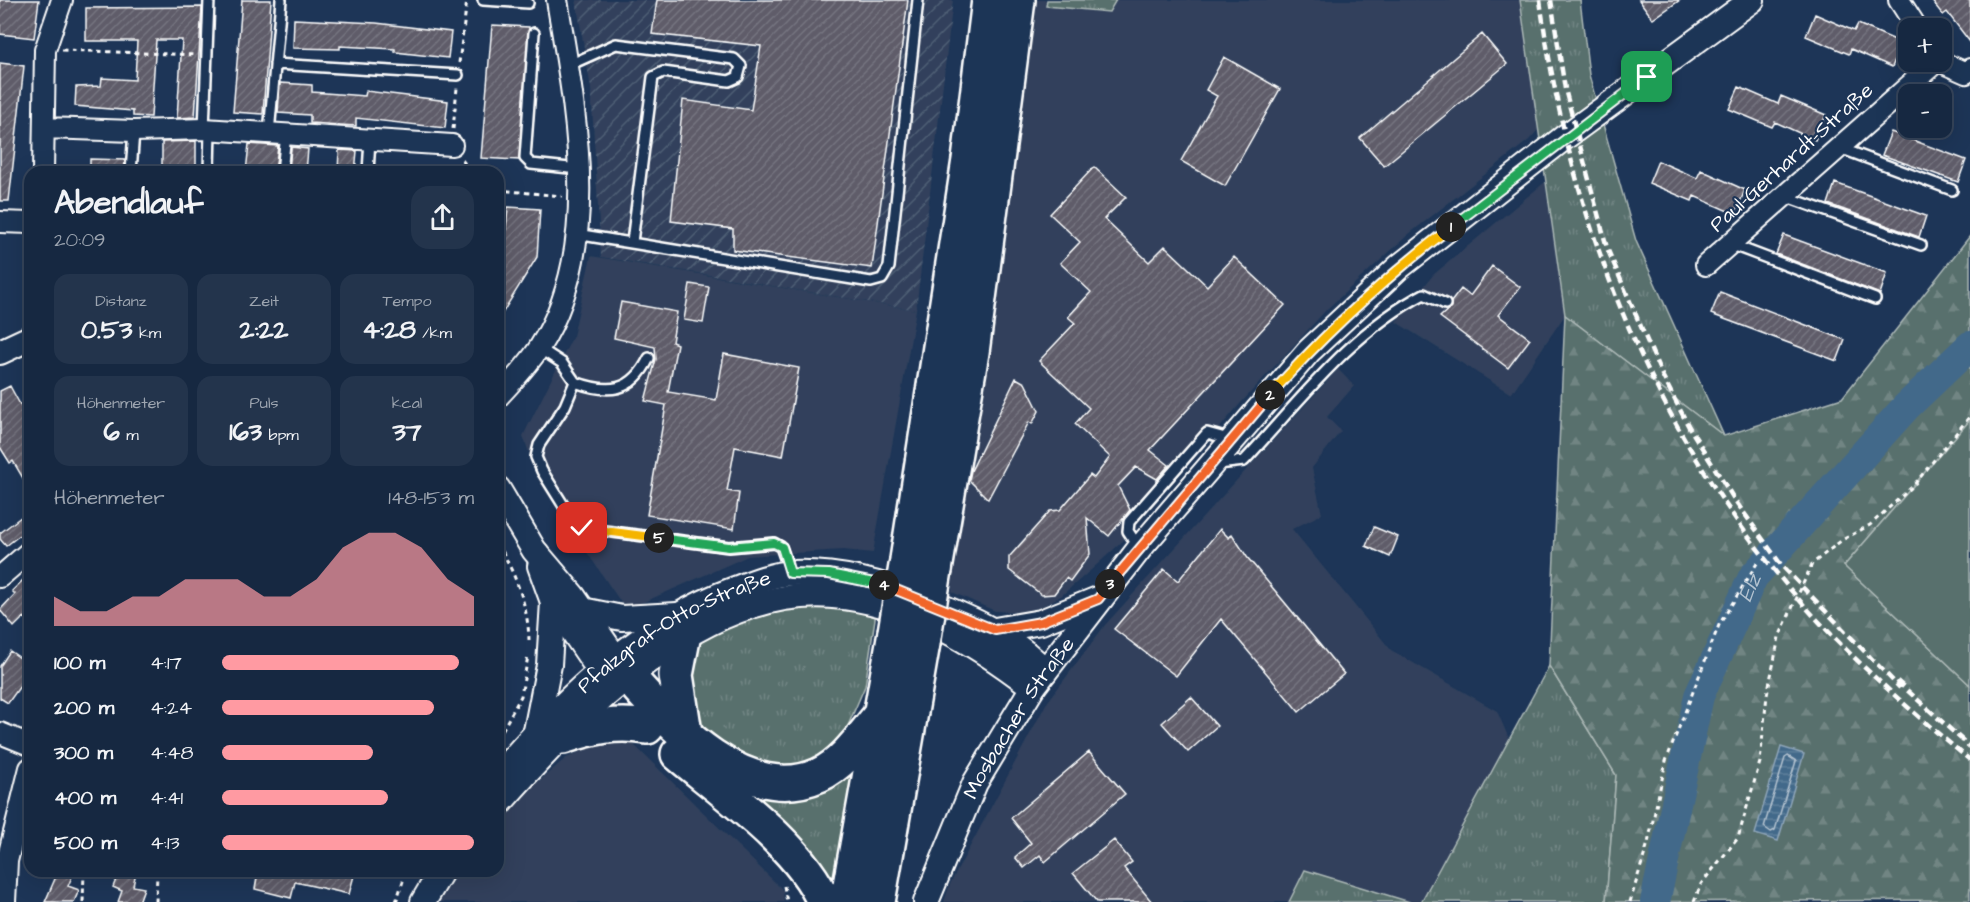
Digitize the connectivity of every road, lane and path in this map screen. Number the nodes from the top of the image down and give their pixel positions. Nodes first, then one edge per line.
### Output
1 (62, 0) edge
2 (209, 0) edge
3 (281, 0) edge
4 (483, 0) edge
5 (557, 0) edge
6 (918, 0) edge
7 (989, 0) edge
8 (1018, 0) edge
9 (1752, 0) edge
10 (1899, 0) edge
11 (528, 3) dead end
12 (1911, 18) edge
13 (534, 33) dead end
14 (45, 50) junction
15 (206, 56) junction
16 (275, 64) junction
17 (568, 65) junction
18 (1952, 67) edge
19 (1970, 69) edge
20 (1924, 72) edge
21 (458, 75) dead end
22 (45, 128) junction
23 (207, 129) junction
24 (134, 131) junction
25 (277, 134) junction
26 (370, 140) junction
27 (452, 145) dead end
28 (1838, 147) junction
29 (43, 166) edge
30 (131, 166) edge
31 (208, 166) edge
32 (281, 166) edge
33 (368, 166) edge
34 (573, 168) junction
35 (1952, 190) dead end
36 (504, 191) edge
37 (565, 196) junction
38 (1784, 196) junction
39 (563, 206) dead end
40 (0, 222) edge
41 (24, 223) edge
42 (576, 234) junction
43 (632, 242) junction
44 (1730, 244) junction
45 (1921, 245) dead end
46 (1706, 265) dead end
47 (1875, 299) dead end
48 (1445, 304) dead end
49 (24, 341) edge
50 (539, 348) junction
51 (0, 352) edge
52 (649, 357) dead end
53 (575, 382) junction
54 (504, 390) edge
55 (1970, 416) edge
56 (1232, 440) junction
57 (1210, 465) junction
58 (504, 499) edge
59 (1140, 548) junction
60 (534, 550) junction
61 (504, 554) edge
62 (24, 556) edge
63 (1759, 560) dead end
64 (921, 565) junction
65 (790, 573) junction
66 (0, 577) edge
67 (1098, 599) junction
68 (553, 602) junction
69 (582, 610) junction
70 (680, 627) junction
71 (995, 630) junction
72 (909, 637) junction
73 (993, 657) junction
74 (614, 674) junction
75 (1039, 679) junction
76 (1016, 713) junction
77 (882, 714) junction
78 (504, 727) edge
79 (647, 727) junction
80 (0, 733) edge
81 (549, 734) junction
82 (685, 734) junction
83 (24, 743) edge
84 (504, 771) edge
85 (24, 792) edge
86 (504, 797) edge
87 (84, 877) edge
88 (157, 877) edge
89 (404, 877) edge
90 (438, 877) edge
91 (931, 898) edge
92 (5, 902) edge
93 (83, 902) edge
94 (156, 902) edge
95 (396, 902) edge
96 (423, 902) edge
97 (824, 902) edge
98 (847, 902) edge
99 (878, 902) edge
100 (1630, 902) edge
101 (1694, 902) edge

1 - 14 street
2 - 15 lane
3 - 16 lane
4 - 11 lane
5 - 17 street
6 - 43 lane
7 - 64 highway
8 - 64 highway
9 - 56 street, Mosbacher Straße
10 - 12 street
13 - 34 lane
14 - 15 path
14 - 22 street
15 - 23 lane
16 - 21 lane
16 - 25 lane
17 - 34 street
17 - 43 lane
18 - 19 street
20 - 28 street, Paul-Gerhardt-Straße
22 - 24 street
22 - 29 street
23 - 24 street
23 - 25 street
23 - 31 lane
24 - 30 lane
25 - 26 street
25 - 32 lane
26 - 27 street
26 - 33 lane
28 - 35 lane
28 - 38 street, Paul-Gerhardt-Straße
34 - 37 path
34 - 42 street
36 - 37 path
37 - 39 path
38 - 44 street, Paul-Gerhardt-Straße
38 - 45 lane
40 - 41 street
42 - 43 lane
42 - 50 street
44 - 46 street, Paul-Gerhardt-Straße
44 - 47 lane
48 - 57 lane
49 - 51 street
50 - 53 lane
50 - 54 street
52 - 53 lane
53 - 65 lane
55 - 101 path
56 - 57 street, Mosbacher Straße
56 - 59 lane
57 - 59 street, Mosbacher Straße
58 - 60 street
59 - 67 street, Mosbacher Straße
60 - 68 street
60 - 69 street
61 - 78 path
62 - 66 street
63 - 100 path
64 - 72 highway, bridge
65 - 70 street, Pfalzgraf-Otto-Straße
65 - 71 street, Pfalzgraf-Otto-Straße
67 - 71 street
67 - 75 street, Mosbacher Straße
68 - 74 street
68 - 81 street
69 - 70 street
69 - 74 street
70 - 73 street, Pfalzgraf-Otto-Straße
70 - 74 street, Pfalzgraf-Otto-Straße
70 - 82 highway
71 - 75 street, Pfalzgraf-Otto-Straße
72 - 77 highway
72 - 99 highway
73 - 75 street, Pfalzgraf-Otto-Straße
73 - 76 street
74 - 79 highway
74 - 81 street, Pfalzgraf-Otto-Straße
74 - 82 highway
75 - 76 street, Mosbacher Straße
76 - 91 street, Mosbacher Straße
77 - 82 highway
77 - 98 highway
79 - 81 highway
79 - 97 highway
80 - 83 street
81 - 84 street, Pfalzgraf-Otto-Straße
81 - 86 street, Pfalzgraf-Otto-Straße
85 - 92 street
87 - 93 path
88 - 94 path
89 - 95 path
90 - 96 street

